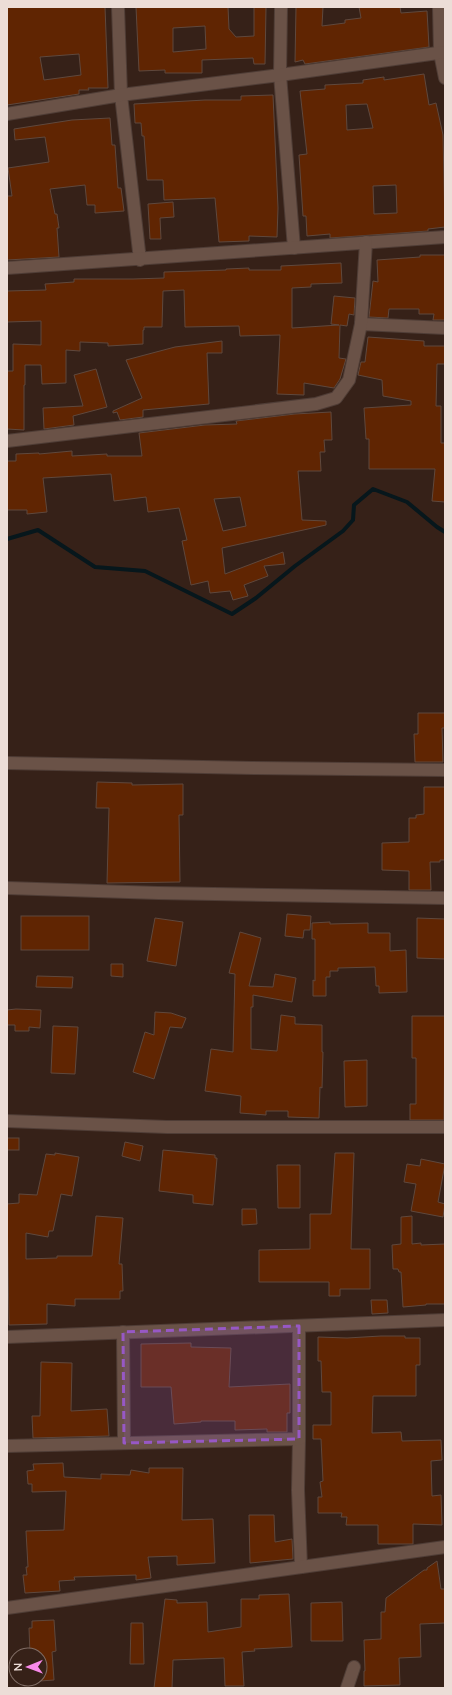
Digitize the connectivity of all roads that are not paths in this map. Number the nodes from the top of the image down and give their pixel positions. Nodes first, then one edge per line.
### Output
1 (118, 7) edge
2 (281, 7) edge
3 (439, 7) edge
4 (442, 52) edge
5 (280, 75) junction
6 (445, 78) edge
7 (121, 95) junction
8 (7, 114) edge
9 (445, 238) edge
10 (366, 242) junction
11 (294, 248) junction
12 (140, 260) junction
13 (7, 268) edge
14 (361, 324) junction
15 (445, 328) edge
16 (7, 441) edge
17 (7, 762) edge
18 (445, 770) edge
19 (7, 888) edge
20 (445, 898) edge
21 (7, 1121) edge
22 (445, 1127) edge
23 (445, 1320) edge
24 (299, 1326) junction
25 (123, 1332) junction
26 (7, 1336) edge
27 (299, 1439) junction
28 (124, 1443) junction
29 (7, 1446) edge
30 (445, 1547) edge
31 (301, 1567) junction
32 (7, 1608) edge
33 (354, 1667) dead end
34 (347, 1688) edge

1 - 7 street
2 - 5 street
3 - 4 street
4 - 5 street
4 - 6 street
5 - 7 street
5 - 11 street
7 - 8 street
7 - 12 street
9 - 10 street
10 - 11 street
10 - 14 street
11 - 12 street
12 - 13 street
14 - 15 street
14 - 16 street
17 - 18 street
19 - 20 street
21 - 22 street
23 - 24 street
24 - 25 street
24 - 27 street
25 - 26 street
25 - 28 street
27 - 28 street
27 - 31 street
28 - 29 street
30 - 31 street
31 - 32 street
33 - 34 street

